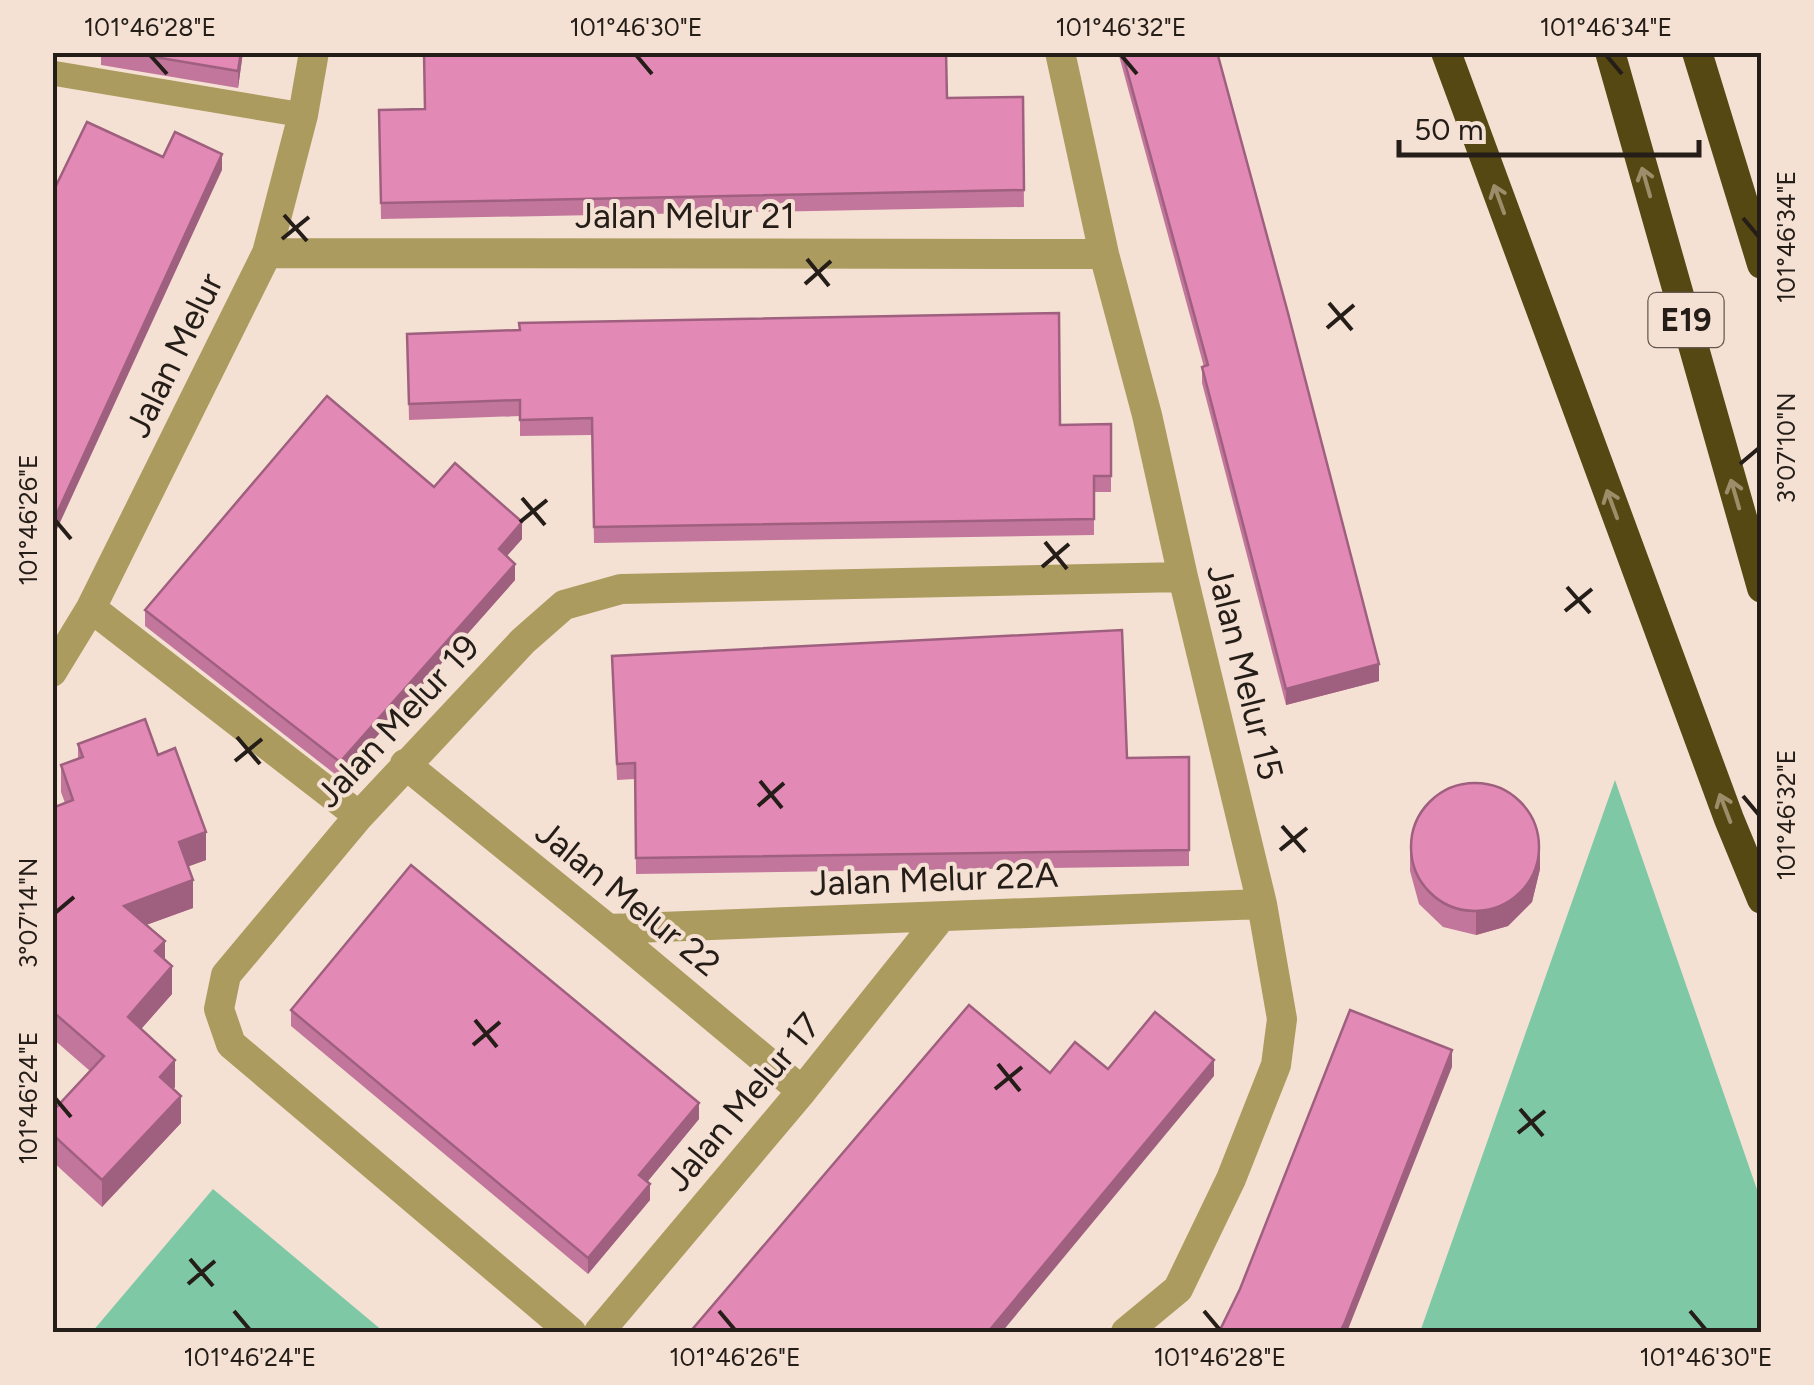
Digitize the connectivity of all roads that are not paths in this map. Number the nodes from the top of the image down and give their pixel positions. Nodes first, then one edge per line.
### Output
1 (314, 52) edge
2 (1060, 52) edge
3 (1446, 52) edge
4 (1610, 52) edge
5 (1697, 52) edge
6 (52, 74) edge
7 (303, 115) junction
8 (266, 253) junction
9 (1104, 254) junction
10 (1762, 264) edge
11 (1183, 577) junction
12 (1762, 588) edge
13 (90, 608) junction
14 (52, 672) edge
15 (405, 764) junction
16 (358, 816) junction
17 (1762, 899) edge
18 (1262, 904) junction
19 (941, 917) junction
20 (608, 929) junction
21 (802, 1091) junction
22 (571, 1332) edge
23 (599, 1332) edge
24 (1126, 1332) edge

1 - 7 street, Jalan Melur
2 - 9 street, Jalan Melur 15
17 -> 3 highway
12 -> 4 highway, E19
5 - 10 highway, E19
6 - 7 lane
7 - 8 street, Jalan Melur
8 - 9 street, Jalan Melur 21
8 - 13 street, Jalan Melur
9 - 11 street, Jalan Melur 15
11 - 15 street, Jalan Melur 19
11 - 18 street, Jalan Melur 15
13 - 14 street, Jalan Melur
13 - 16 street
15 - 16 street, Jalan Melur 19
15 - 20 street, Jalan Melur 22
16 - 22 street, Jalan Melur 19
18 - 19 street, Jalan Melur 22A
18 - 24 street, Jalan Melur 15
19 - 20 street, Jalan Melur 22A
19 - 21 street, Jalan Melur 17
20 - 21 street, Jalan Melur 22
21 - 23 street, Jalan Melur 17

